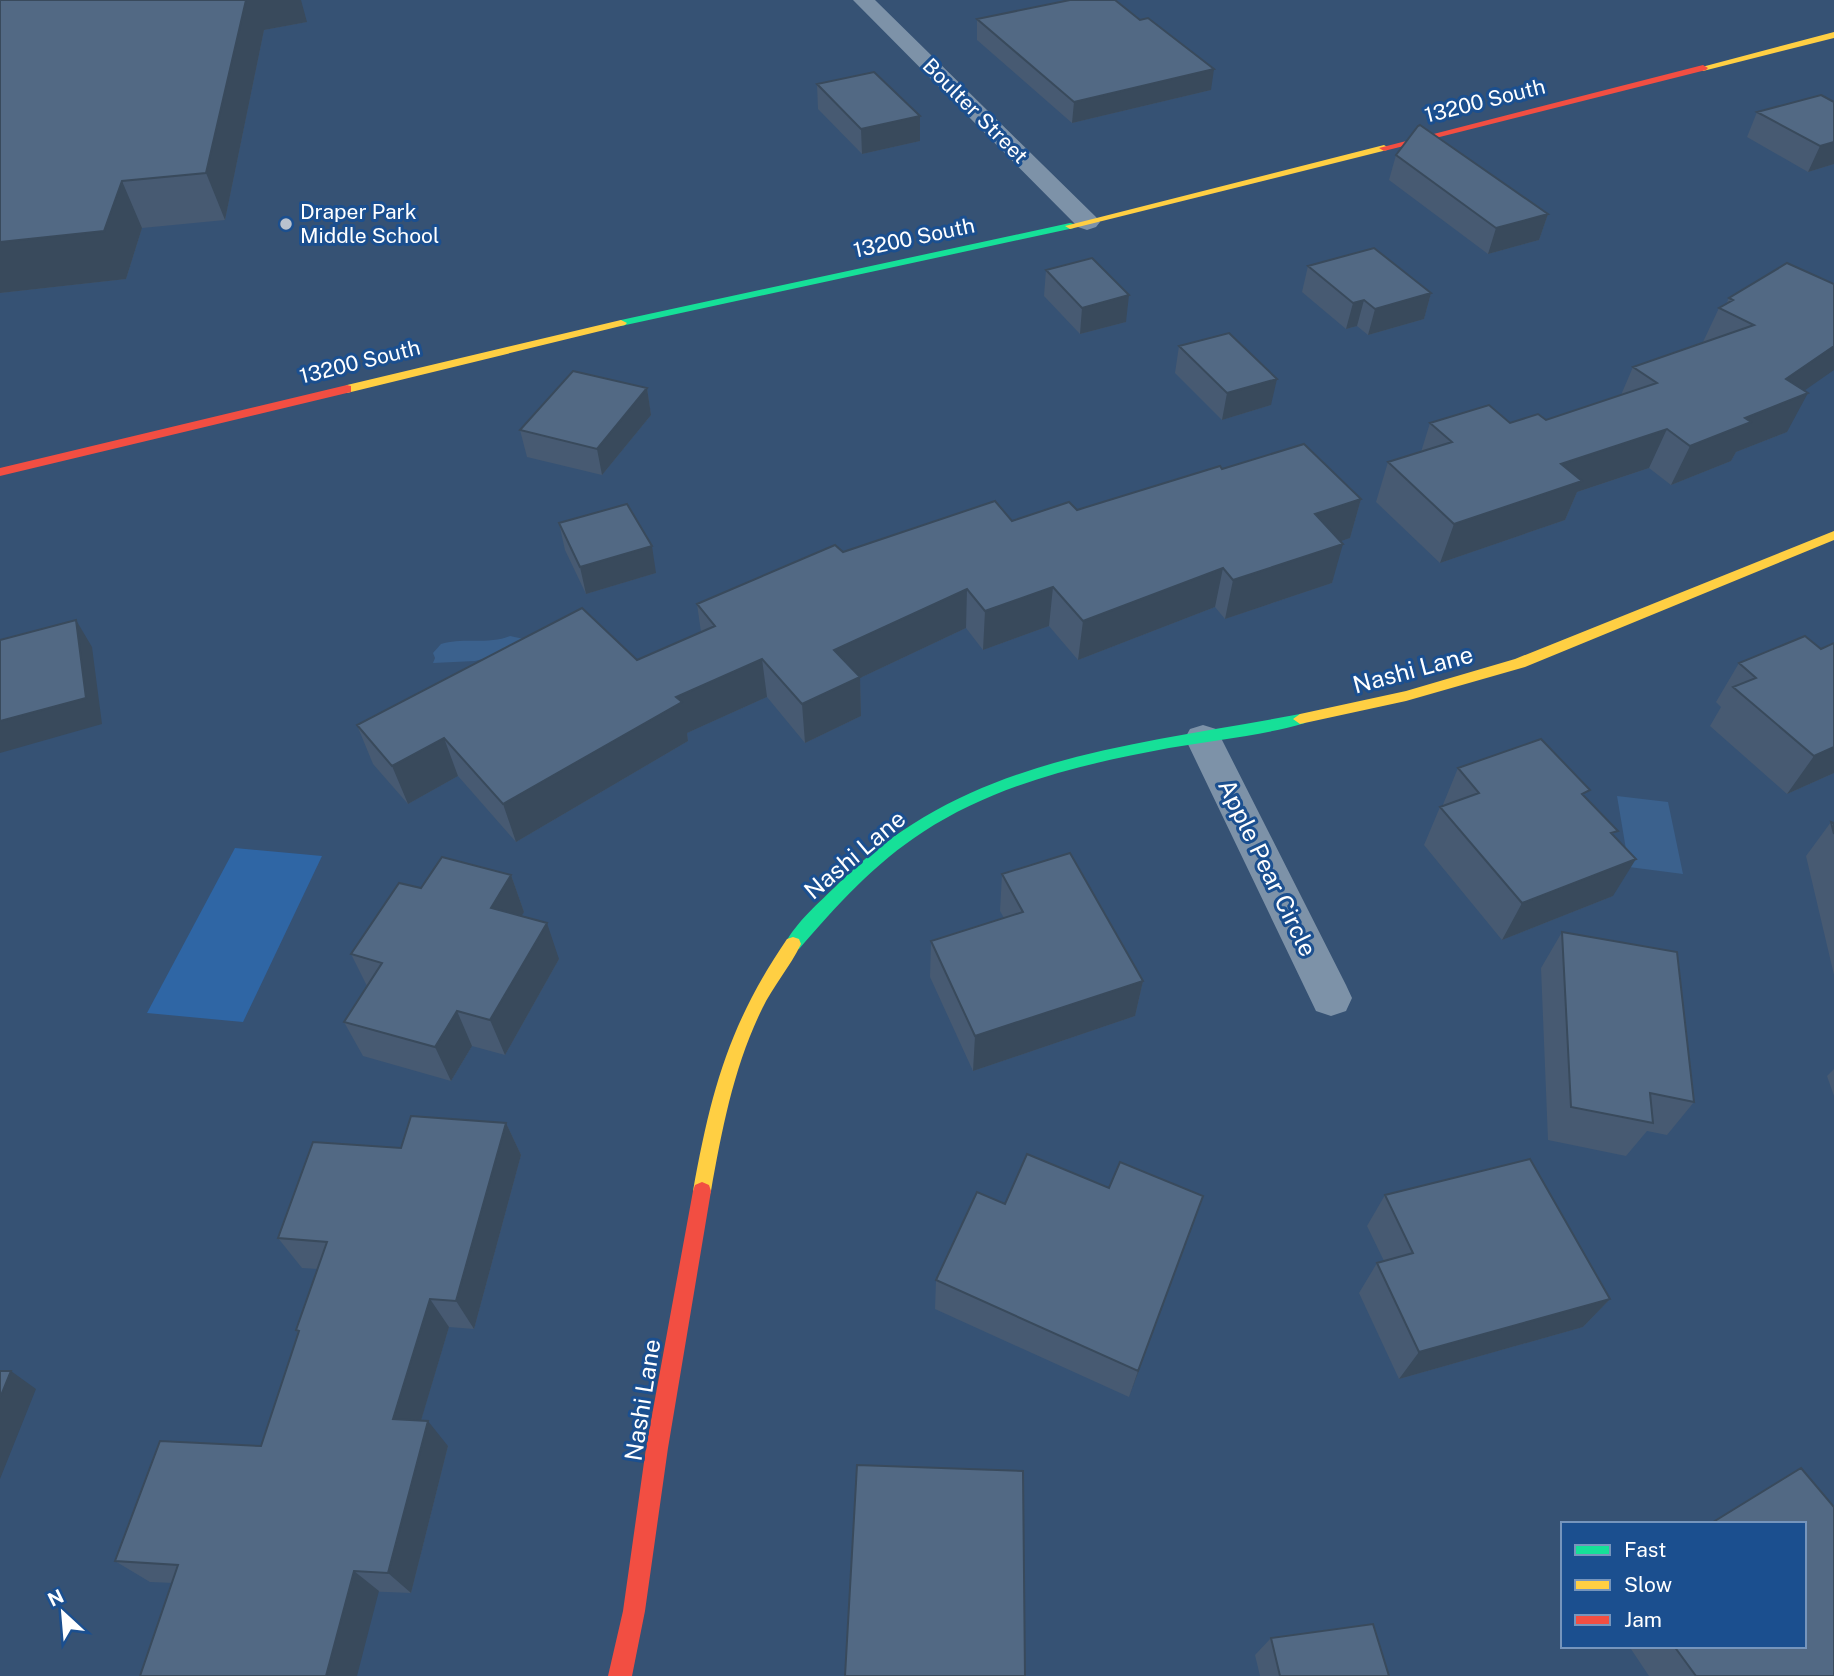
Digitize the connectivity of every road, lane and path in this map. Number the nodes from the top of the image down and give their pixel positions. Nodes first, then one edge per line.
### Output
1 (863, 0) edge
2 (1834, 35) edge
3 (1087, 222) junction
4 (0, 472) edge
5 (1833, 537) edge
6 (1203, 738) junction
7 (1331, 998) dead end
8 (620, 1676) edge

1 - 3 street, Boulter Street
2 - 3 street, 13200 South
3 - 4 street, 13200 South
5 - 6 street, Nashi Lane
6 - 7 street, Apple Pear Circle
6 - 8 street, Nashi Lane

